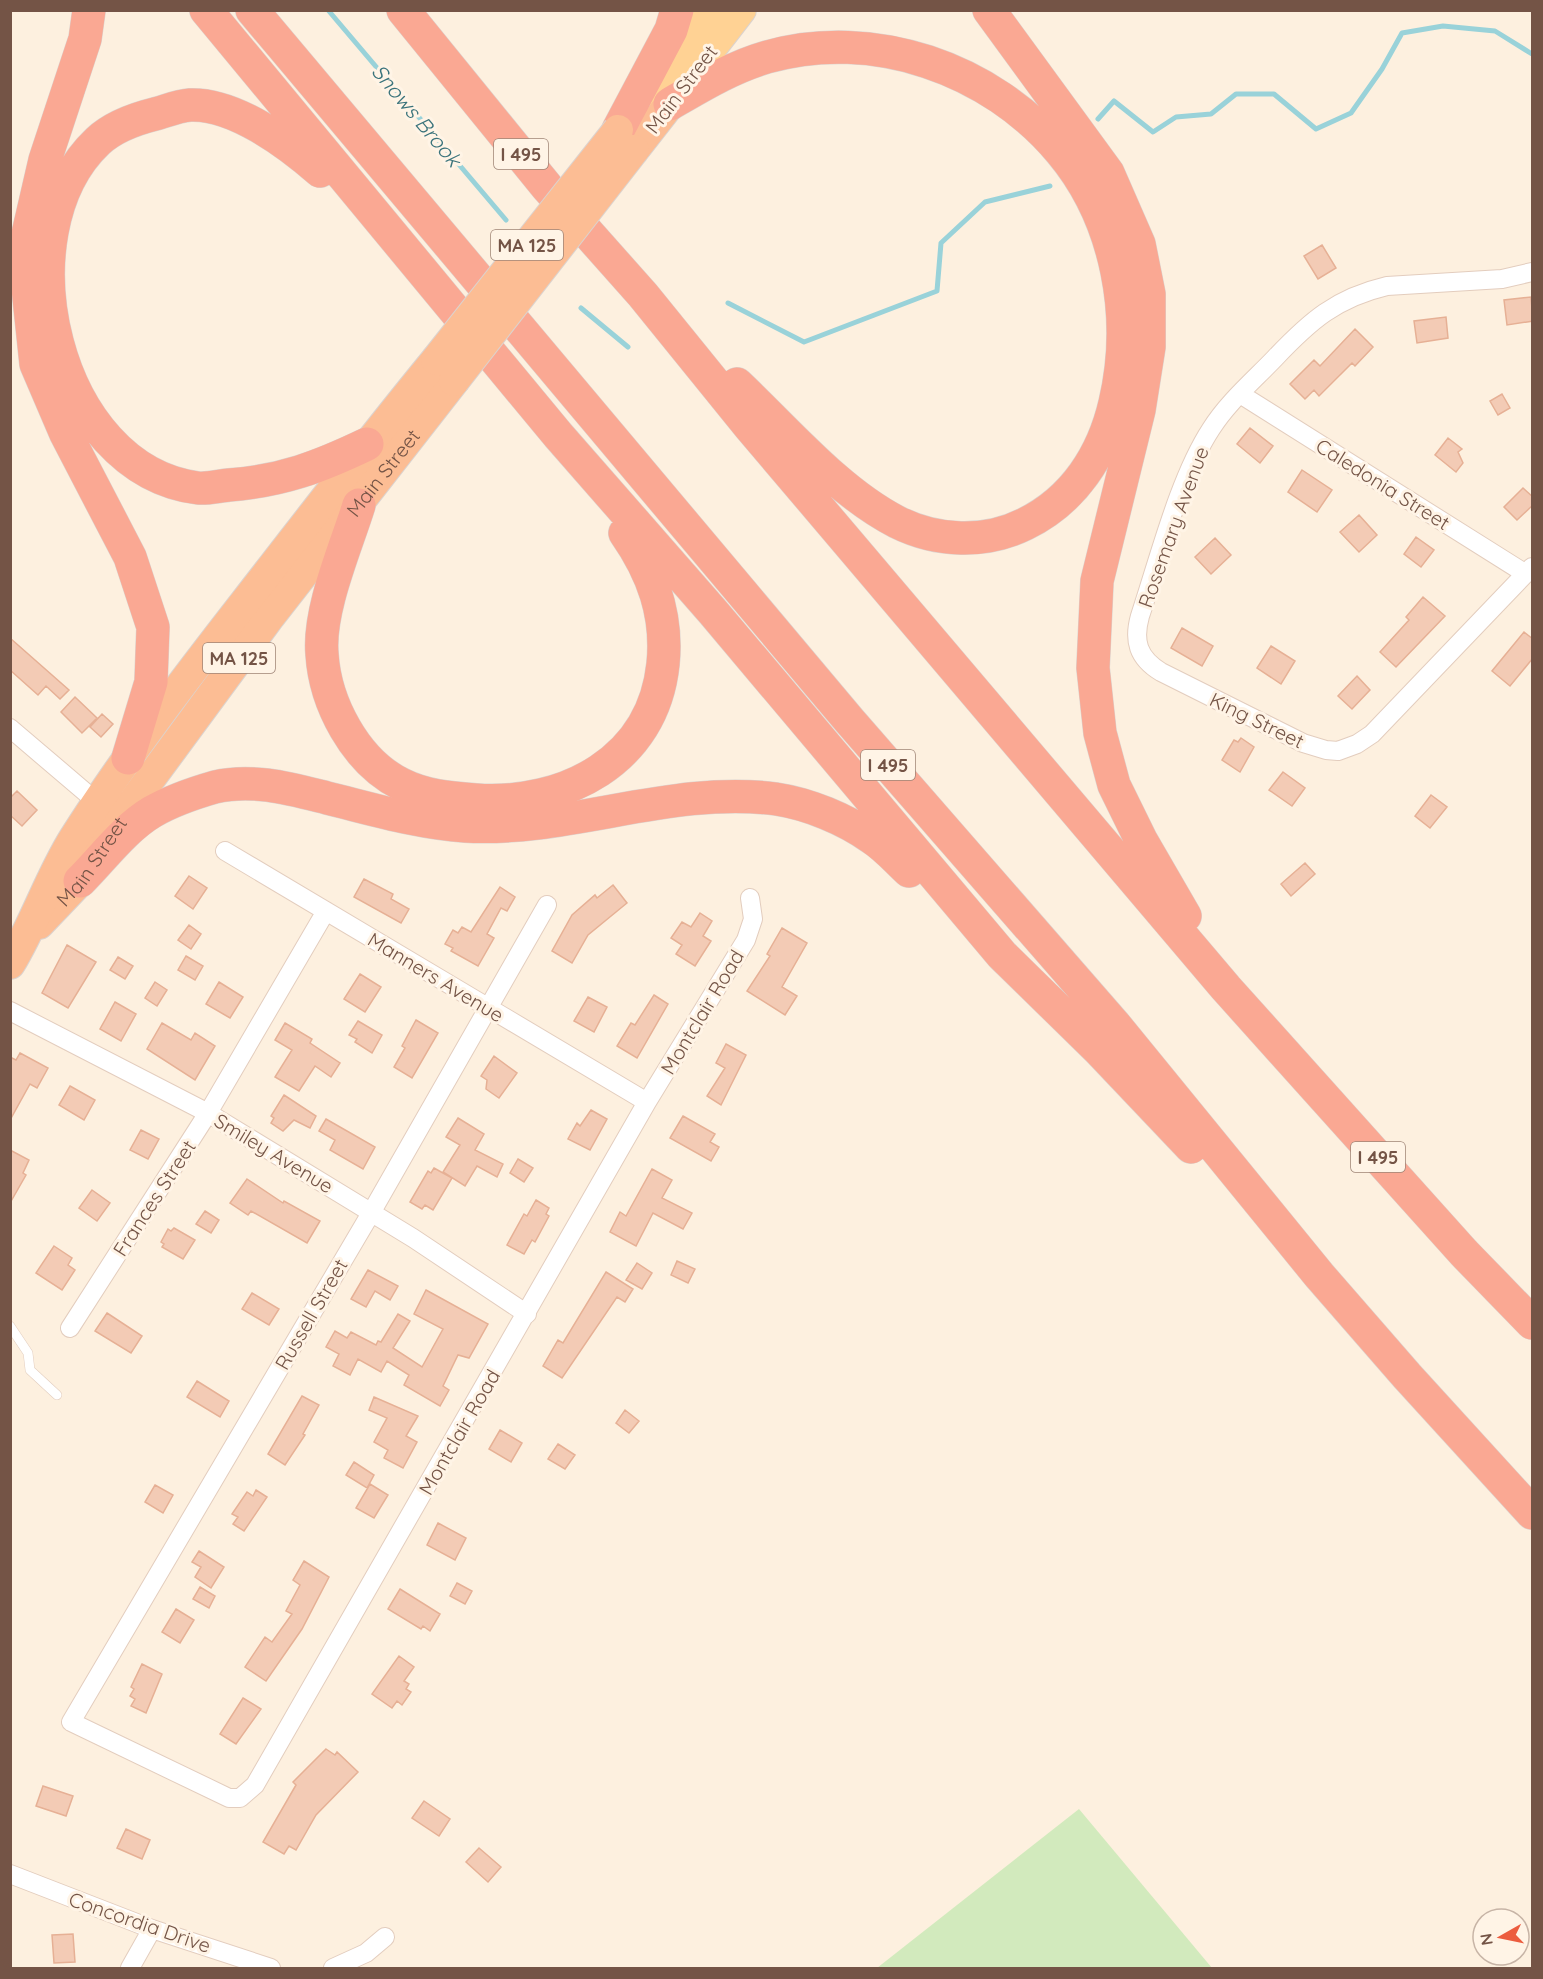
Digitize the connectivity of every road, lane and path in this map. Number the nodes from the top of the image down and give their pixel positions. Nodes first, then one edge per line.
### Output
1 (89, 10) edge
2 (206, 10) edge
3 (252, 10) edge
4 (403, 10) edge
5 (677, 10) edge
6 (713, 10) edge
7 (742, 10) edge
8 (989, 10) edge
9 (670, 104) junction
10 (626, 140) junction
11 (384, 226) junction
12 (1533, 272) edge
13 (643, 295) junction
14 (445, 370) junction
15 (1240, 394) junction
16 (558, 435) junction
17 (367, 444) junction
18 (359, 505) junction
19 (1529, 570) edge
20 (1137, 645) joint
21 (10, 728) edge
22 (128, 758) junction
23 (98, 802) junction
24 (225, 851) dead end
25 (80, 881) junction
26 (750, 898) dead end
27 (547, 904) dead end
28 (326, 911) junction
29 (27, 937) junction
30 (1002, 955) junction
31 (10, 964) edge
32 (1226, 988) junction
33 (488, 1007) junction
34 (10, 1011) edge
35 (647, 1102) junction
36 (208, 1113) junction
37 (371, 1213) junction
38 (1319, 1275) junction
39 (527, 1314) junction
40 (1533, 1323) edge
41 (10, 1326) edge
42 (70, 1328) dead end
43 (57, 1395) dead end
44 (1533, 1513) edge
45 (71, 1722) joint
46 (10, 1874) edge
47 (152, 1929) junction
48 (385, 1937) dead end
49 (130, 1968) edge
50 (271, 1968) edge
51 (333, 1968) edge

1 - 22 highway
2 - 11 highway
3 - 38 highway, I 495
4 - 13 highway, I 495
5 - 10 highway
6 - 10 main road, Main Street / MA 125
7 - 9 main road, Main Street / MA 125
8 - 32 highway
9 - 10 highway, Main Street / MA 125
9 - 13 highway
10 - 14 highway, Main Street / MA 125, bridge
11 - 16 highway
11 - 17 highway
12 - 15 street, Rosemary Avenue
13 - 32 highway, I 495
14 - 17 highway, Main Street / MA 125
14 - 18 highway, Main Street / MA 125
15 - 19 street, Caledonia Street
15 - 20 street, Rosemary Avenue
16 - 18 highway
16 - 30 highway
17 - 22 highway, Main Street / MA 125
18 - 25 highway, Main Street / MA 125
19 - 20 street, King Street
21 - 23 street
22 - 23 highway, Main Street / MA 125
23 - 29 highway, Main Street / MA 125
24 - 28 street, Manners Avenue
25 - 29 highway, Main Street / MA 125
25 - 30 highway
26 - 35 street, Montclair Road
27 - 33 street, Russell Street
28 - 33 street, Manners Avenue
28 - 36 street, Frances Street
29 - 31 highway, Main Street / MA 125
30 - 38 highway
32 - 40 highway, I 495
33 - 35 street, Manners Avenue
33 - 37 street, Russell Street
34 - 36 street, Smiley Avenue
35 - 39 street, Montclair Road
36 - 37 street, Smiley Avenue
36 - 42 street, Frances Street
37 - 39 street, Smiley Avenue
37 - 45 street, Russell Street
38 - 44 highway, I 495
39 - 45 street, Montclair Road
41 - 43 lane
46 - 47 street, Concordia Drive
47 - 49 street
47 - 50 street, Concordia Drive
48 - 51 street

